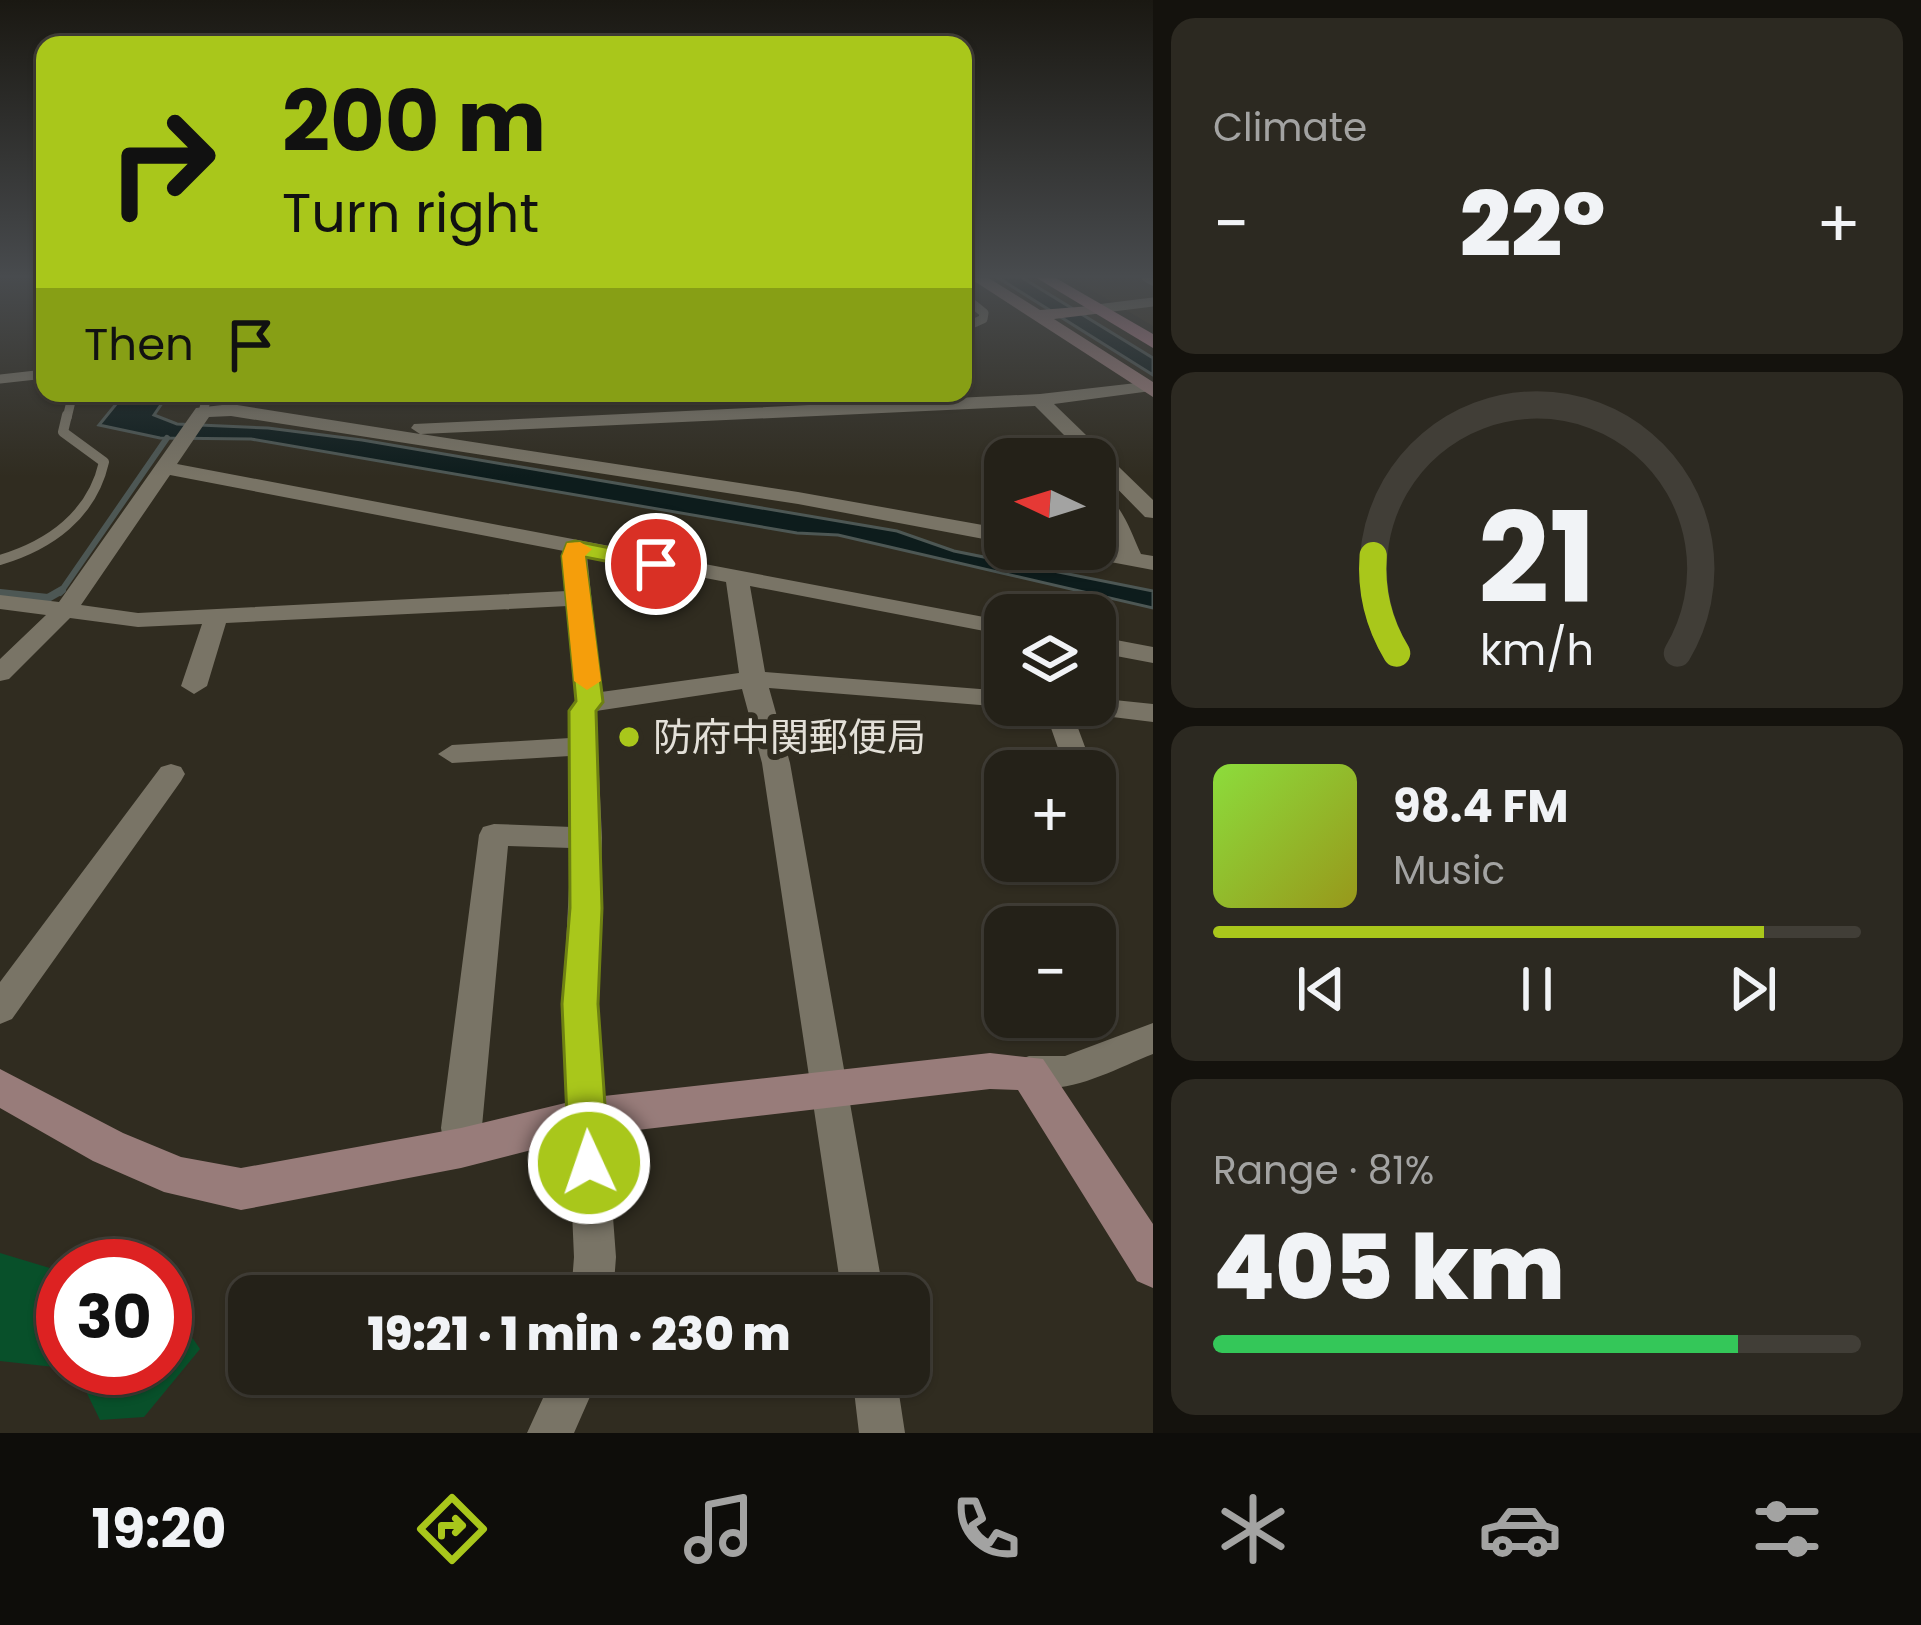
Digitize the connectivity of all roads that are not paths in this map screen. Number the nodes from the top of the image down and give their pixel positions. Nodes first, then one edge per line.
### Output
1 (1082, 344) edge
2 (36, 376) edge
3 (0, 379) edge
4 (1149, 389) edge
5 (1040, 400) junction
6 (71, 402) edge
7 (202, 410) edge
8 (388, 435) junction
9 (166, 468) junction
10 (1153, 512) edge
11 (1116, 520) edge
12 (984, 532) edge
13 (575, 548) junction
14 (0, 560) edge
15 (1142, 561) edge
16 (736, 579) junction
17 (576, 598) junction
18 (0, 602) edge
19 (66, 609) junction
20 (218, 614) junction
21 (984, 624) edge
22 (1116, 648) edge
23 (1153, 655) edge
24 (0, 673) edge
25 (753, 679) junction
26 (194, 686) dead end
27 (984, 697) edge
28 (589, 702) junction
29 (1116, 709) edge
30 (1153, 713) edge
31 (584, 746) junction
32 (452, 754) dead end
33 (171, 774) dead end
34 (587, 838) junction
35 (0, 1009) edge
36 (1153, 1038) edge
37 (1030, 1072) junction
38 (0, 1087) edge
39 (832, 1089) junction
40 (586, 1117) junction
41 (461, 1148) junction
42 (1153, 1265) edge
43 (594, 1275) edge
44 (860, 1275) edge
45 (568, 1395) edge
46 (877, 1395) edge
47 (550, 1433) edge
48 (882, 1433) edge

1 - 4 street
2 - 3 lane
4 - 5 street
5 - 8 street
5 - 10 street
6 - 14 lane
7 - 8 street
7 - 9 street
8 - 12 street
9 - 13 street
9 - 19 street
11 - 15 street
13 - 16 street
13 - 17 street
16 - 21 street
16 - 25 street
17 - 20 street
17 - 28 street
18 - 19 street
19 - 20 street
19 - 24 street
20 - 26 street
22 - 23 street
25 - 27 street
25 - 28 street
25 - 39 street
28 - 31 street
29 - 30 street
31 - 32 street
31 - 34 street
33 - 35 street
34 - 40 street
34 - 41 street
36 - 37 street
37 - 39 street
37 - 42 street
38 - 41 street
39 - 40 street
39 - 44 street
40 - 41 street
40 - 43 street
45 - 47 street
46 - 48 street

